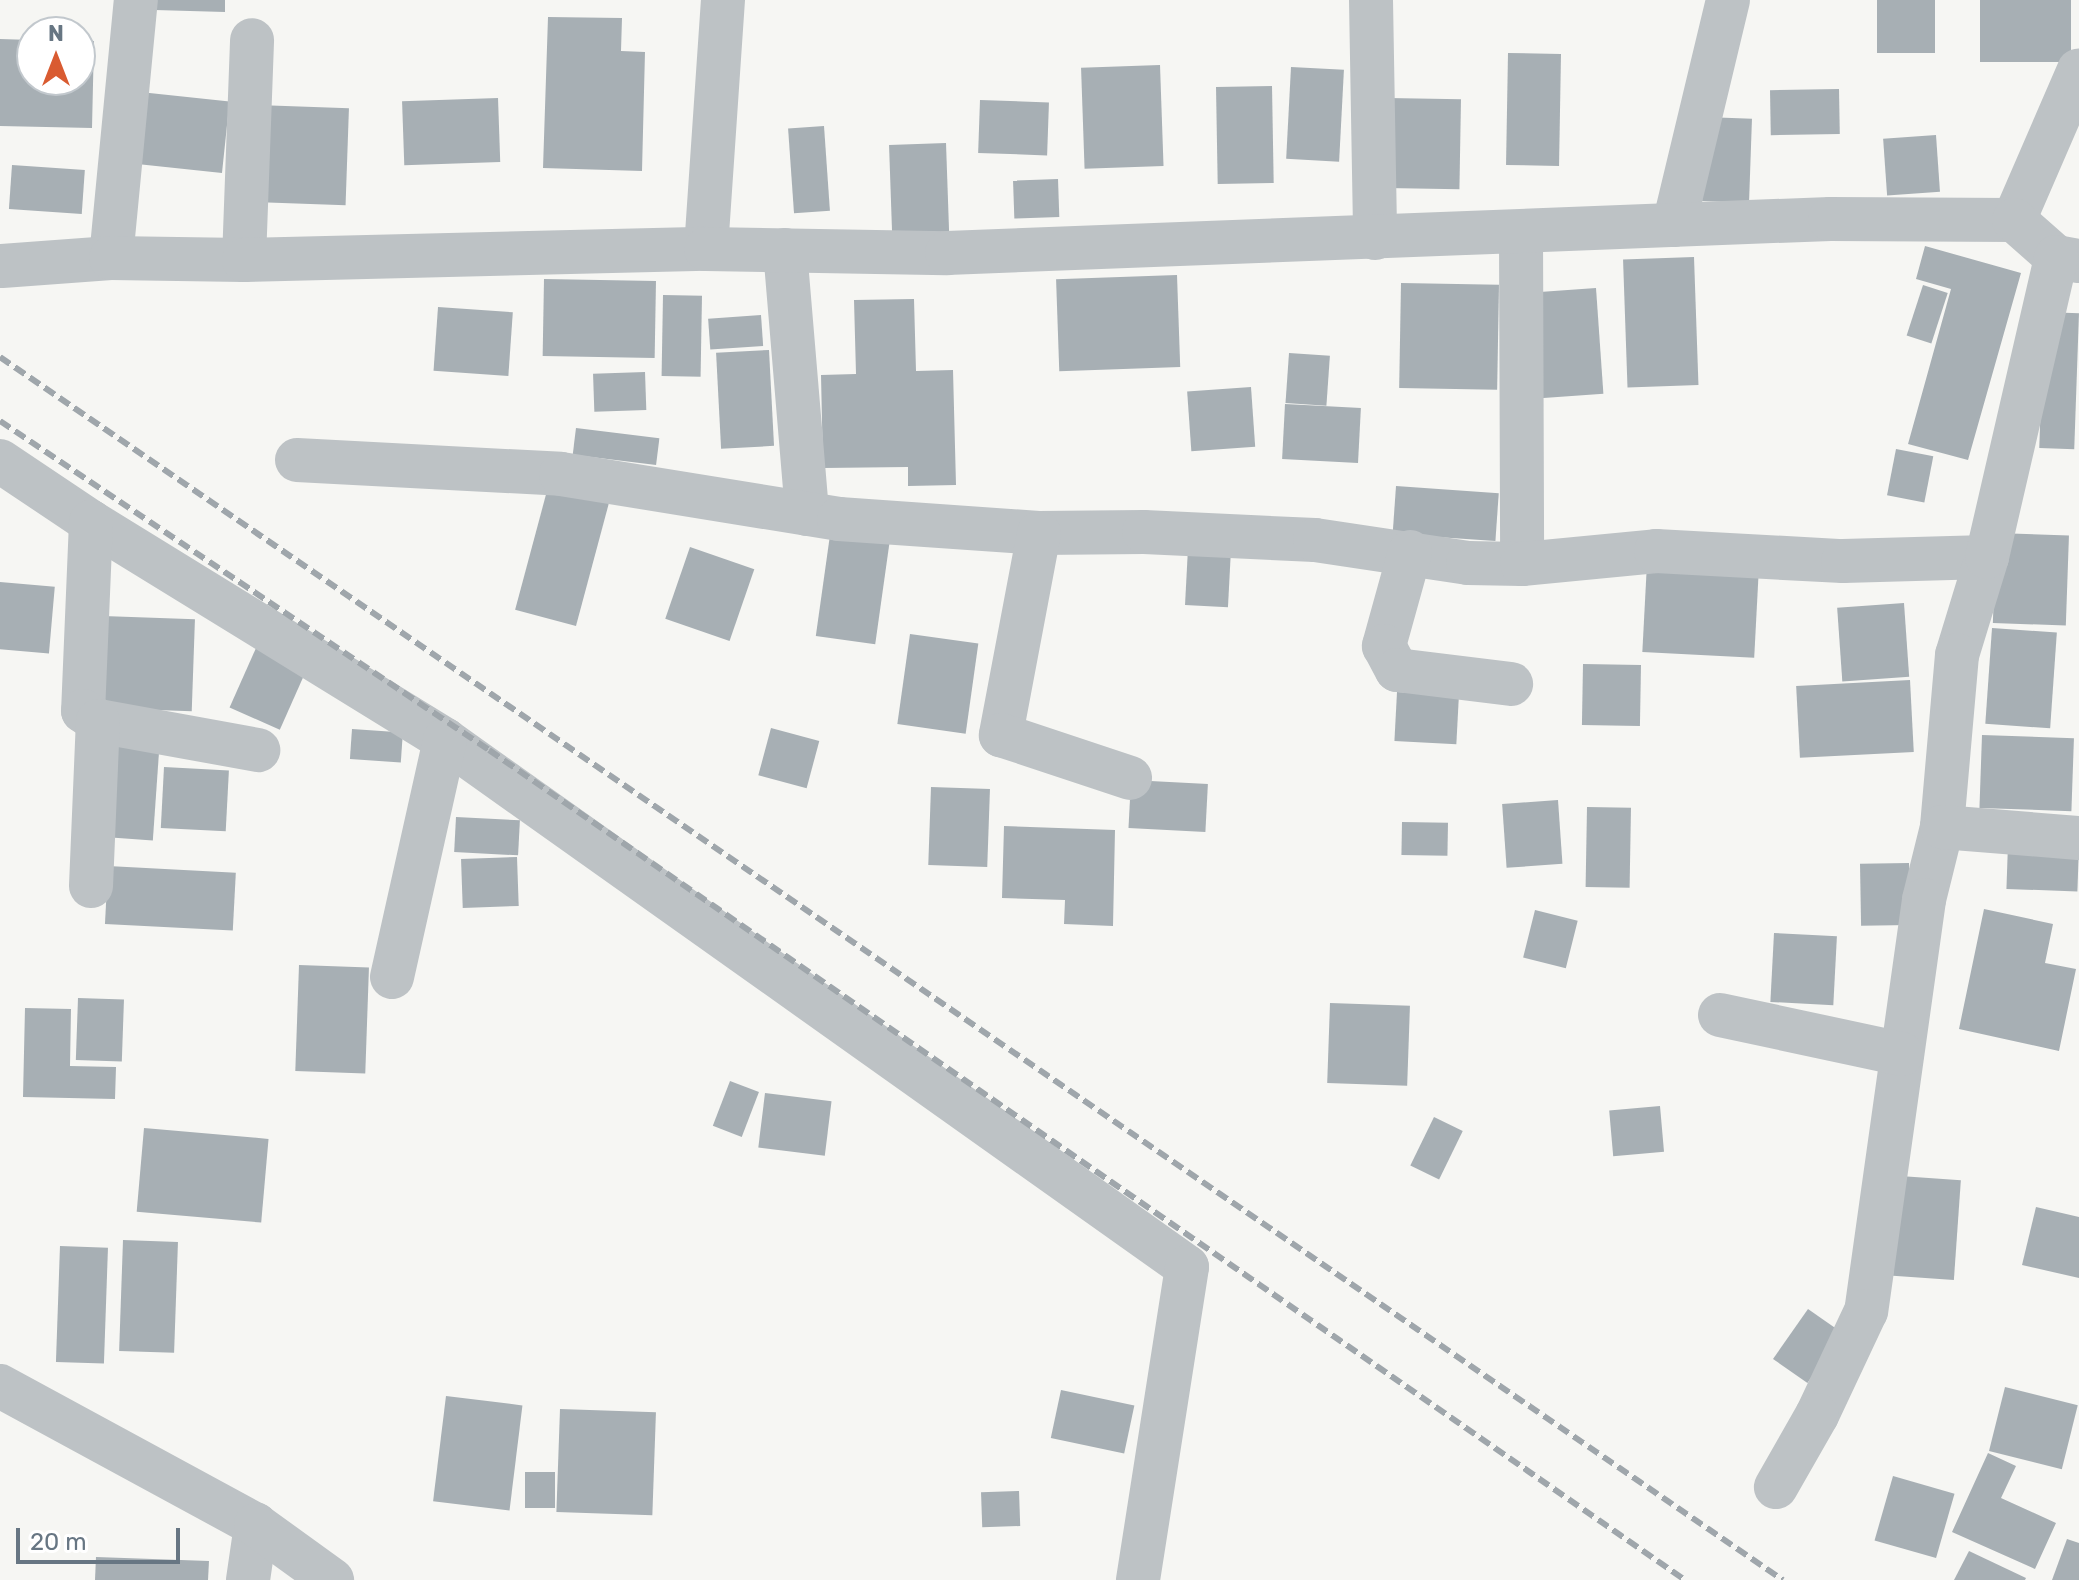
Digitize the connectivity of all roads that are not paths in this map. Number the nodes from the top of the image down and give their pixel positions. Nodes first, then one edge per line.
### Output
1 (136, 0) edge
2 (723, 0) edge
3 (1371, 0) edge
4 (1728, 0) edge
5 (252, 40) dead end
6 (2079, 70) edge
7 (2014, 220) junction
8 (1674, 225) junction
9 (1521, 233) junction
10 (1375, 238) junction
11 (706, 249) junction
12 (785, 250) junction
13 (111, 258) junction
14 (2067, 259) edge
15 (244, 260) junction
16 (2, 266) edge
17 (297, 460) dead end
18 (0, 461) edge
19 (807, 514) junction
20 (91, 522) junction
21 (1039, 533) junction
22 (1410, 552) junction
23 (1987, 557) junction
24 (1522, 564) junction
25 (1511, 684) dead end
26 (98, 721) junction
27 (445, 740) junction
28 (258, 750) dead end
29 (1130, 778) dead end
30 (1942, 827) junction
31 (2079, 838) edge
32 (91, 886) dead end
33 (392, 977) dead end
34 (1720, 1015) dead end
35 (1902, 1054) junction
36 (0, 1386) edge
37 (1776, 1487) dead end
38 (256, 1525) junction
39 (248, 1580) edge
40 (332, 1580) edge
41 (1138, 1580) edge

1 - 13 street
2 - 11 street
3 - 10 street
4 - 8 street
5 - 15 street
6 - 7 street
7 - 8 street
7 - 14 street
8 - 9 street
9 - 10 street
9 - 24 street
10 - 12 street
11 - 12 street
11 - 15 street
12 - 19 street
13 - 15 street
13 - 16 street
14 - 23 street
17 - 19 street
18 - 20 street
19 - 21 street
20 - 26 street
20 - 27 street
21 - 22 street
21 - 29 street
22 - 24 street
22 - 25 street
23 - 24 street
23 - 30 street
26 - 28 street
26 - 32 street
27 - 33 street
27 - 41 street
30 - 31 street
30 - 35 street
34 - 35 street
35 - 37 street
36 - 38 street
38 - 39 street
38 - 40 street

